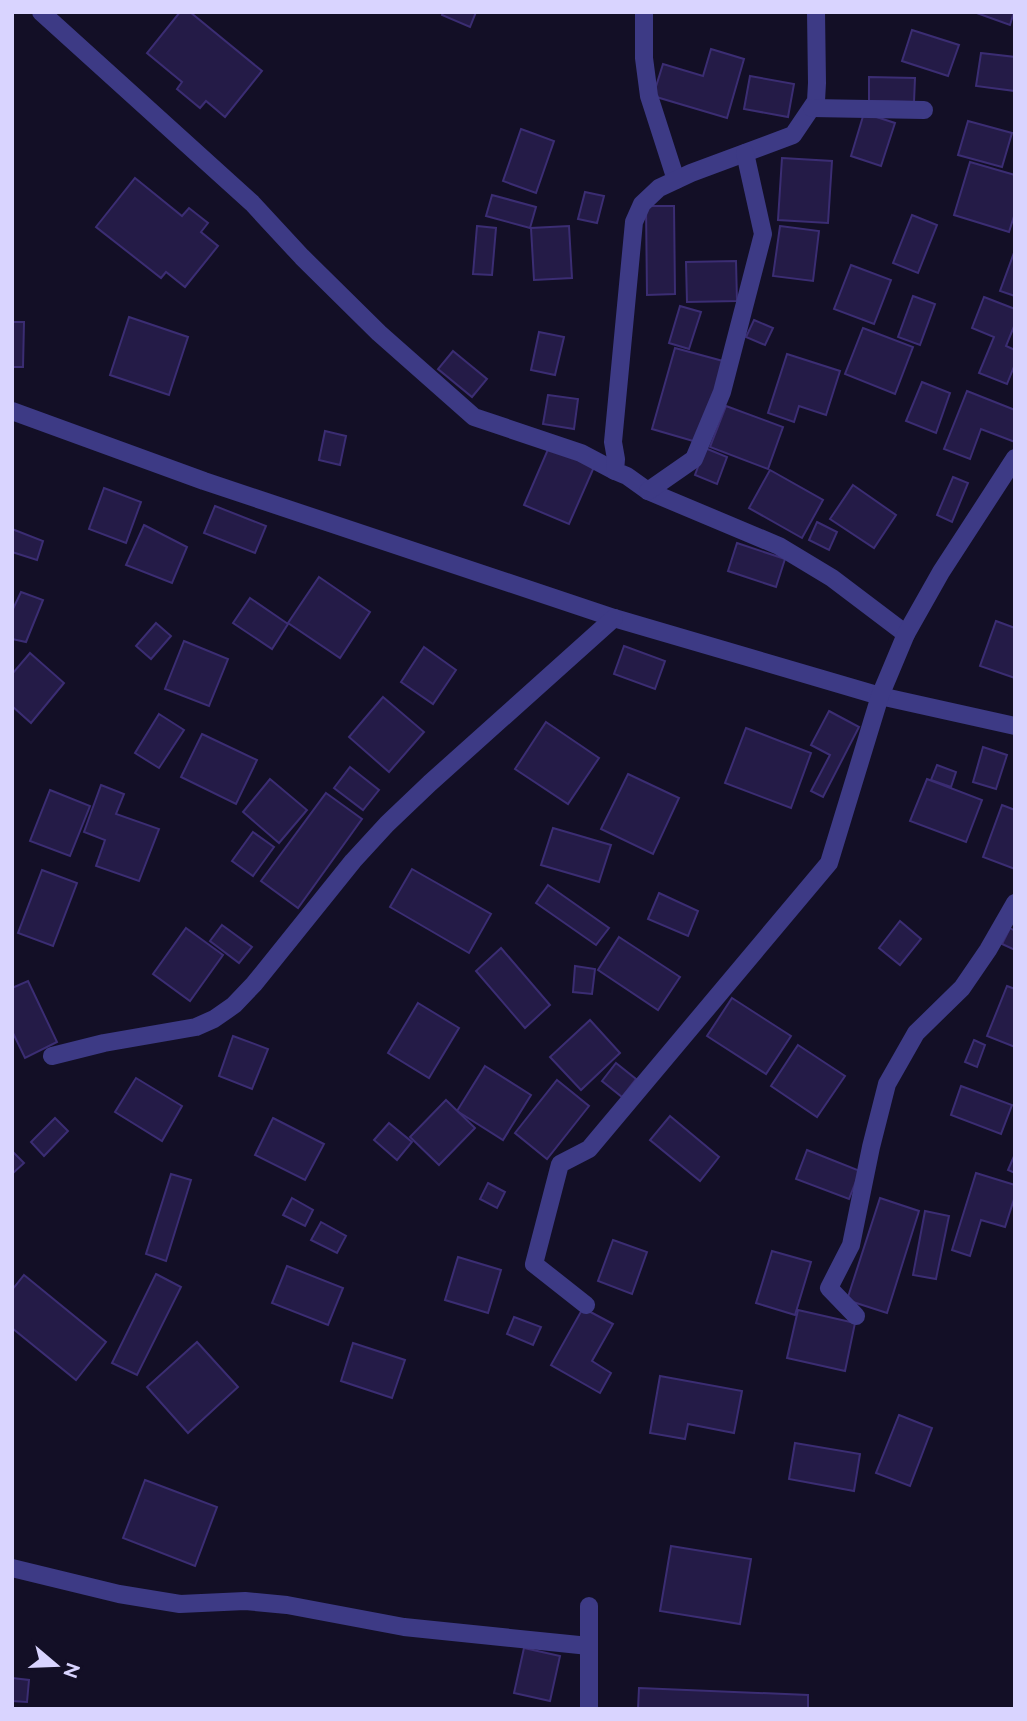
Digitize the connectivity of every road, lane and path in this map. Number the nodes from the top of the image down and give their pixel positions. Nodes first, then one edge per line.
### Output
1 (41, 12) edge
2 (643, 12) edge
3 (816, 12) edge
4 (812, 108) junction
5 (924, 110) dead end
6 (745, 153) junction
7 (676, 180) junction
8 (12, 411) edge
9 (1015, 458) edge
10 (615, 471) junction
11 (648, 491) junction
12 (614, 618) junction
13 (906, 634) junction
14 (880, 696) junction
15 (1015, 726) edge
16 (1015, 903) edge
17 (52, 1055) dead end
18 (586, 1305) dead end
19 (856, 1316) dead end
20 (12, 1568) edge
21 (589, 1606) dead end
22 (589, 1646) junction
23 (589, 1709) edge

1 - 10 street
2 - 7 street
3 - 4 street
4 - 5 street
4 - 6 street
6 - 7 street
6 - 11 street
7 - 10 street
8 - 12 street
9 - 13 street
10 - 11 street
11 - 13 street
12 - 14 street
12 - 17 street
13 - 14 street
14 - 15 street
14 - 18 street
16 - 19 street
20 - 22 street
21 - 22 street
22 - 23 street

